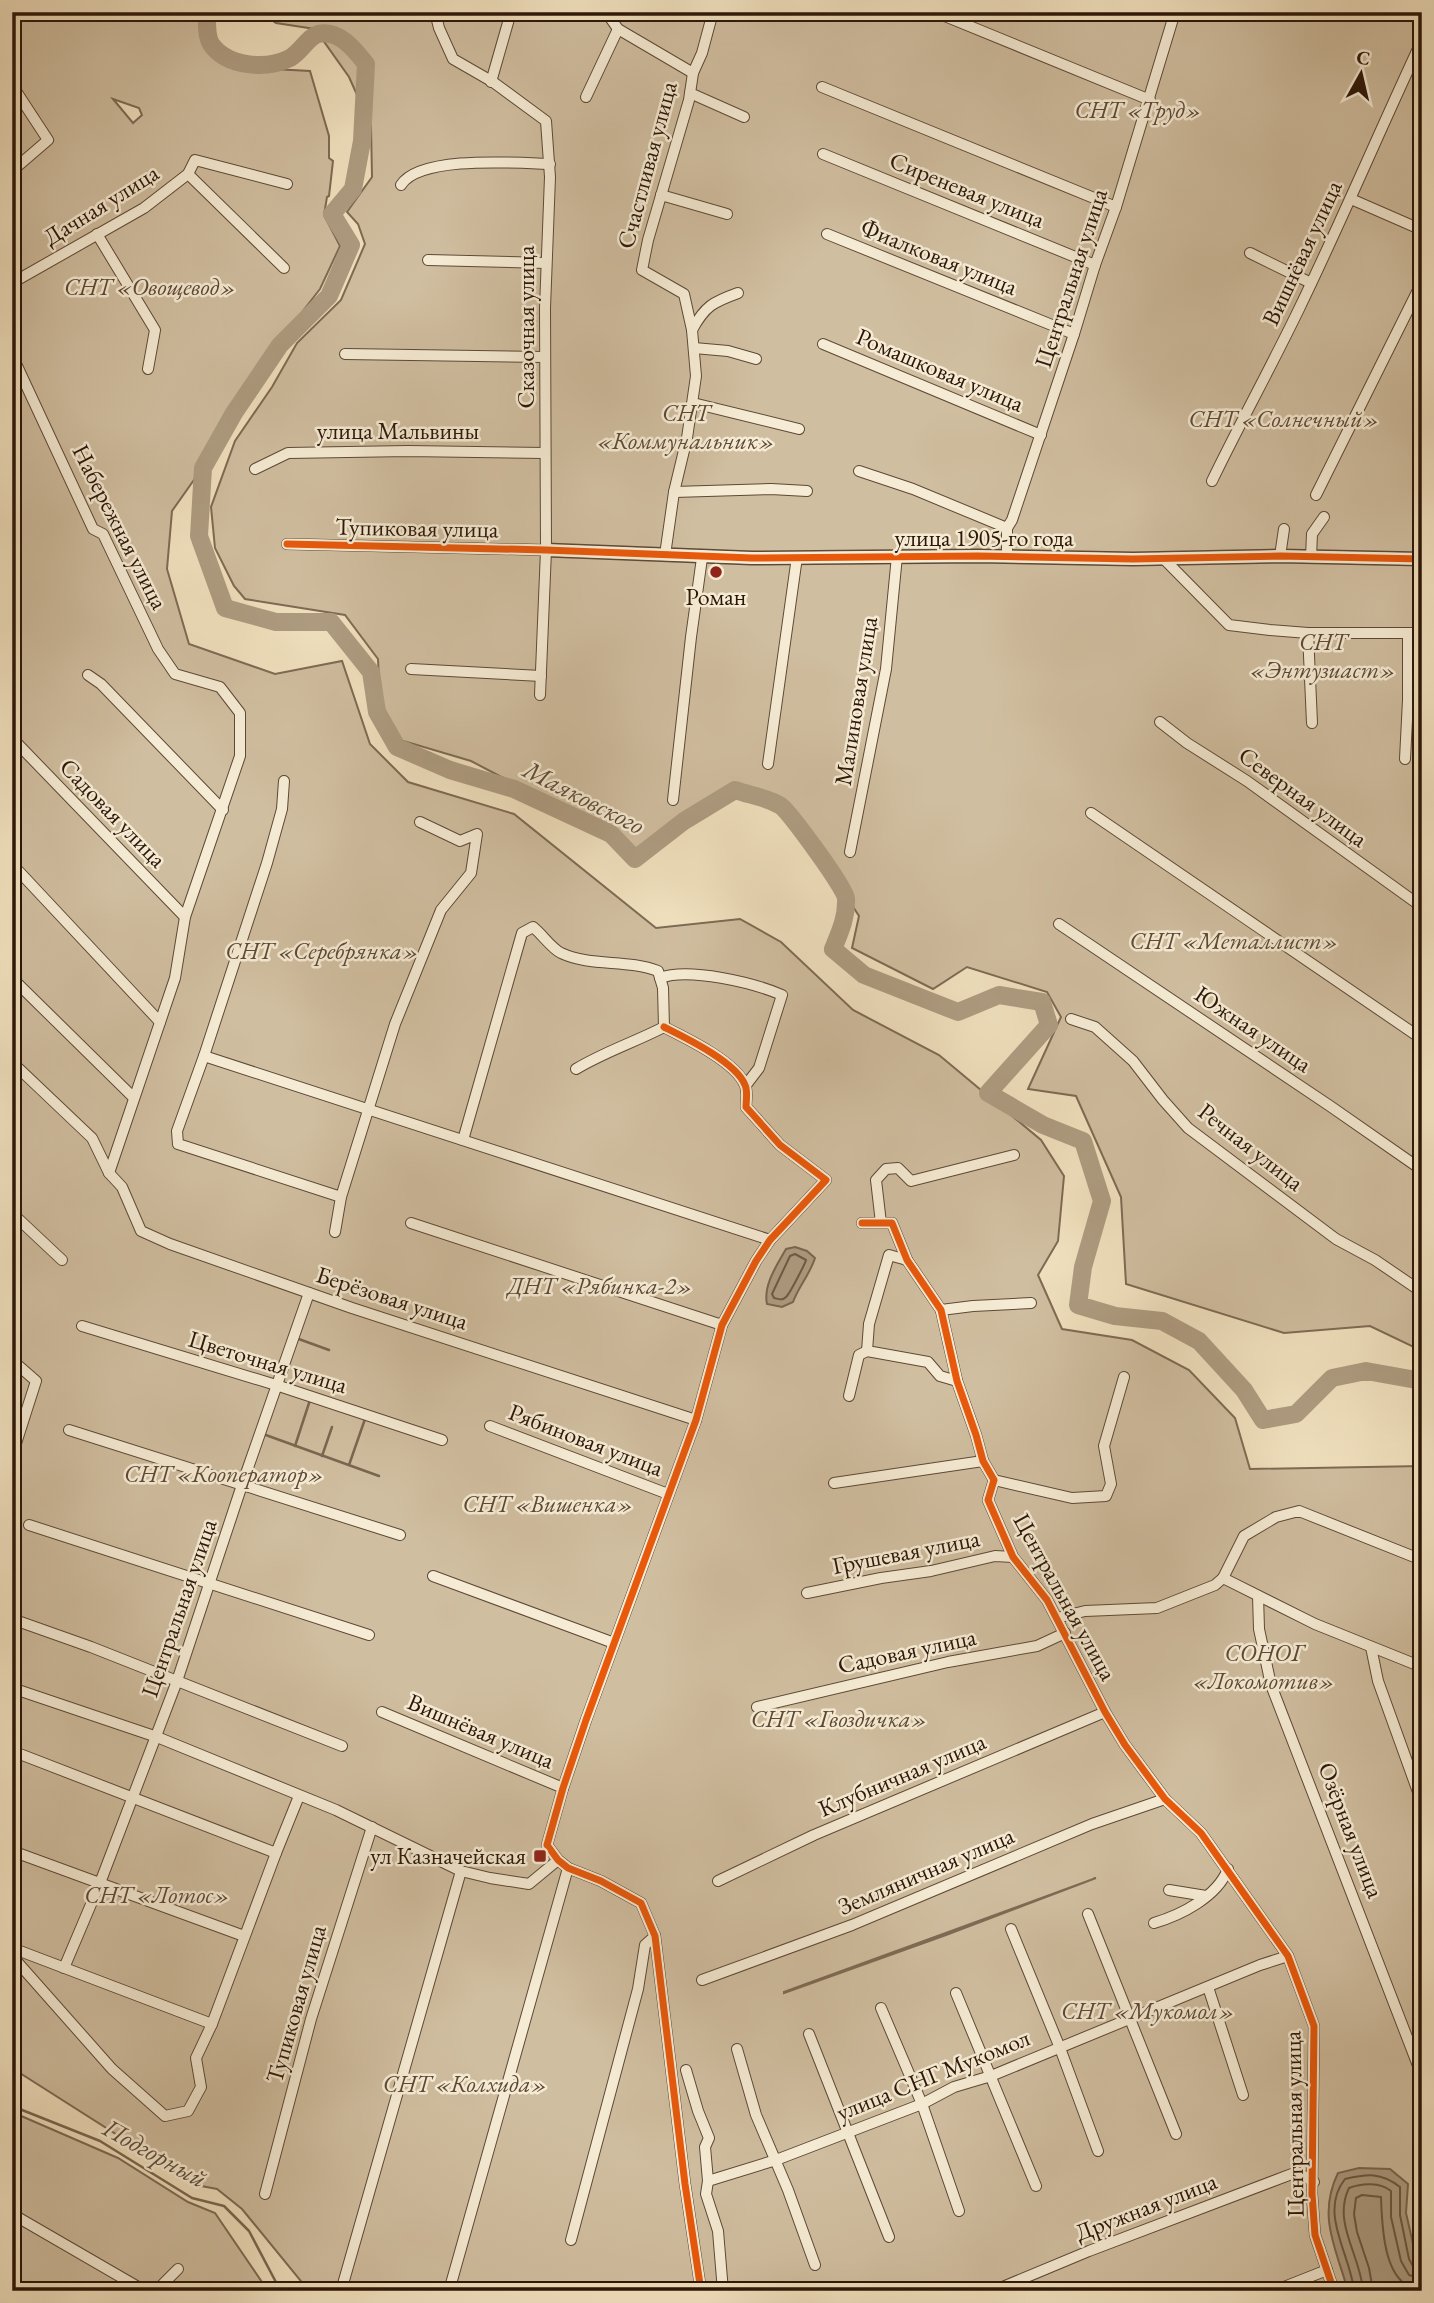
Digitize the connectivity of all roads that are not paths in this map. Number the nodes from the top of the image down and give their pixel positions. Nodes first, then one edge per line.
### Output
1 (435, 12) edge
2 (511, 12) edge
3 (612, 12) edge
4 (713, 12) edge
5 (934, 12) edge
6 (1175, 12) edge
7 (618, 29) junction
8 (1422, 40) edge
9 (693, 73) junction
10 (491, 82) junction
11 (12, 85) edge
12 (822, 87) dead end
13 (690, 93) junction
14 (586, 97) dead end
15 (1150, 100) junction
16 (744, 117) dead end
17 (823, 154) dead end
18 (550, 164) junction
19 (12, 171) edge
20 (188, 174) junction
21 (287, 184) dead end
22 (401, 185) dead end
23 (661, 195) junction
24 (1351, 199) junction
25 (1116, 207) junction
26 (727, 214) dead end
27 (1422, 230) edge
28 (97, 234) junction
29 (827, 234) dead end
30 (1250, 253) dead end
31 (428, 260) dead end
32 (546, 263) junction
33 (1095, 265) junction
34 (284, 268) dead end
35 (1422, 282) edge
36 (12, 283) edge
37 (1311, 283) junction
38 (738, 293) dead end
39 (692, 330) junction
40 (1074, 334) junction
41 (823, 344) dead end
42 (694, 348) junction
43 (345, 354) dead end
44 (12, 355) edge
45 (545, 358) junction
46 (756, 359) dead end
47 (148, 369) dead end
48 (693, 403) junction
49 (799, 429) dead end
50 (1041, 435) junction
51 (545, 453) junction
52 (255, 469) dead end
53 (859, 471) dead end
54 (1212, 481) dead end
55 (807, 491) dead end
56 (674, 492) junction
57 (1316, 495) dead end
58 (1324, 517) dead end
59 (1007, 528) junction
60 (1284, 529) dead end
61 (287, 544) dead end
62 (546, 550) junction
63 (664, 555) junction
64 (897, 556) junction
65 (1006, 556) junction
66 (1280, 556) junction
67 (797, 557) junction
68 (1311, 557) junction
69 (702, 558) junction
70 (1164, 559) junction
71 (1422, 559) edge
72 (1308, 633) junction
73 (1408, 633) junction
74 (1422, 633) edge
75 (411, 668) dead end
76 (88, 675) dead end
77 (541, 676) junction
78 (540, 695) dead end
79 (1160, 722) dead end
80 (1312, 723) dead end
81 (12, 738) edge
82 (1405, 759) dead end
83 (768, 764) dead end
84 (284, 781) dead end
85 (673, 800) dead end
86 (223, 810) junction
87 (1091, 813) dead end
88 (419, 822) dead end
89 (850, 852) dead end
90 (12, 864) edge
91 (1422, 908) edge
92 (185, 917) junction
93 (1059, 924) dead end
94 (12, 978) edge
95 (660, 978) junction
96 (1071, 1019) dead end
97 (160, 1022) junction
98 (664, 1027) junction
99 (1422, 1039) edge
100 (204, 1056) junction
101 (12, 1062) edge
102 (576, 1069) dead end
103 (746, 1086) junction
104 (134, 1098) junction
105 (368, 1110) junction
106 (463, 1140) junction
107 (1014, 1155) dead end
108 (1422, 1170) edge
109 (109, 1173) junction
110 (341, 1198) junction
111 (12, 1213) edge
112 (411, 1223) dead end
113 (862, 1223) dead end
114 (881, 1223) junction
115 (335, 1232) dead end
116 (770, 1240) junction
117 (62, 1260) dead end
118 (906, 1260) junction
119 (1422, 1292) edge
120 (309, 1293) junction
121 (1031, 1303) dead end
122 (942, 1310) junction
123 (722, 1325) junction
124 (82, 1326) dead end
125 (867, 1351) junction
126 (12, 1360) edge
127 (1124, 1377) dead end
128 (957, 1381) junction
129 (276, 1385) junction
130 (849, 1396) dead end
131 (695, 1420) junction
132 (490, 1426) dead end
133 (69, 1430) dead end
134 (442, 1440) dead end
135 (12, 1456) edge
136 (983, 1461) junction
137 (994, 1480) junction
138 (834, 1483) dead end
139 (242, 1485) junction
140 (668, 1493) junction
141 (29, 1525) dead end
142 (400, 1535) dead end
143 (1013, 1557) junction
144 (1422, 1560) edge
145 (433, 1576) dead end
146 (1223, 1578) junction
147 (209, 1582) junction
148 (807, 1593) dead end
149 (1258, 1596) junction
150 (1057, 1618) junction
151 (12, 1619) edge
152 (1065, 1633) junction
153 (369, 1635) dead end
154 (614, 1643) junction
155 (1371, 1647) junction
156 (1422, 1667) edge
157 (177, 1681) junction
158 (12, 1688) edge
159 (757, 1707) dead end
160 (382, 1712) dead end
161 (1105, 1712) junction
162 (157, 1737) junction
163 (342, 1746) dead end
164 (12, 1751) edge
165 (563, 1787) junction
166 (299, 1796) junction
167 (132, 1797) junction
168 (1165, 1799) junction
169 (1422, 1803) edge
170 (372, 1827) junction
171 (12, 1851) edge
172 (276, 1853) junction
173 (558, 1860) junction
174 (568, 1868) junction
175 (1228, 1870) junction
176 (461, 1871) junction
177 (718, 1881) dead end
178 (100, 1883) junction
179 (1169, 1890) dead end
180 (1206, 1896) junction
181 (1088, 1914) dead end
182 (1154, 1923) dead end
183 (1011, 1929) dead end
184 (244, 1936) junction
185 (655, 1936) junction
186 (12, 1948) edge
187 (12, 1956) edge
188 (1288, 1956) junction
189 (64, 1968) junction
190 (702, 1980) dead end
191 (1208, 1987) junction
192 (956, 1993) dead end
193 (881, 2008) dead end
194 (1129, 2019) junction
195 (212, 2024) junction
196 (809, 2034) dead end
197 (1060, 2048) junction
198 (737, 2049) dead end
199 (686, 2070) dead end
200 (991, 2076) junction
201 (1422, 2076) edge
202 (1243, 2095) dead end
203 (922, 2104) junction
204 (848, 2132) junction
205 (1176, 2134) dead end
206 (1098, 2151) dead end
207 (776, 2160) junction
208 (708, 2180) junction
209 (1314, 2182) junction
210 (1035, 2186) dead end
211 (265, 2194) dead end
212 (959, 2211) dead end
213 (12, 2214) edge
214 (889, 2237) dead end
215 (571, 2240) dead end
216 (815, 2265) dead end
217 (178, 2269) dead end
218 (1326, 2270) junction
219 (145, 2291) edge
220 (156, 2291) edge
221 (341, 2291) edge
222 (449, 2291) edge
223 (701, 2291) edge
224 (723, 2291) edge
225 (993, 2291) edge
226 (1274, 2291) edge
227 (1334, 2291) edge

1 - 10 street, Сказочная улица
2 - 10 street
3 - 7 street
4 - 9 street, Счастливая улица
5 - 15 street
6 - 15 street, Центральная улица
7 - 9 street
7 - 14 street
8 - 24 street, Вишнёвая улица
9 - 13 street, Счастливая улица
10 - 18 street, Сказочная улица
11 - 19 street
12 - 25 street
13 - 16 street
13 - 23 street, Счастливая улица
15 - 25 street, Центральная улица
17 - 33 street, Сиреневая улица
18 - 22 street
18 - 32 street, Сказочная улица
20 - 21 street, Дачная улица
20 - 28 street, Дачная улица
20 - 34 street
23 - 26 street
23 - 39 street, Счастливая улица
24 - 27 street
24 - 37 street, Вишнёвая улица
25 - 33 street, Центральная улица
28 - 36 street, Дачная улица
28 - 47 street
29 - 40 street, Фиалковая улица
30 - 37 street
31 - 32 street
32 - 45 street, Сказочная улица
33 - 40 street, Центральная улица
35 - 57 street
37 - 54 street, Вишнёвая улица
38 - 39 street
39 - 42 street, Счастливая улица
40 - 50 street, Центральная улица
41 - 50 street, Ромашковая улица
42 - 46 street
42 - 48 street, Счастливая улица
43 - 45 street
44 - 86 street, Набережная улица
45 - 51 street, Сказочная улица
48 - 49 street
48 - 56 street, Счастливая улица
50 - 59 street, Центральная улица
51 - 52 street, улица Мальвины
51 - 62 street, Сказочная улица
53 - 59 street
55 - 56 street
56 - 63 street, Счастливая улица
58 - 68 street
59 - 65 street, Центральная улица
60 - 66 street
61 - 62 street, Тупиковая улица
62 - 63 street, улица 1905-го года
62 - 77 street, Сказочная улица
63 - 69 street, улица 1905-го года
64 - 65 street, улица 1905-го года
64 - 67 street, улица 1905-го года
64 - 89 street, Малиновая улица
65 - 70 street, улица 1905-го года
66 - 68 street, улица 1905-го года
66 - 70 street, улица 1905-го года
67 - 69 street, улица 1905-го года
67 - 83 street
68 - 71 street, улица 1905-го года
69 - 85 street
70 - 72 street
72 - 73 street
72 - 80 street
73 - 74 street
73 - 82 street
75 - 77 street
76 - 86 street
77 - 78 street, Сказочная улица
79 - 91 street, Северная улица
81 - 92 street, Садовая улица
84 - 100 street
86 - 92 street
87 - 99 street
88 - 105 street
90 - 97 street
92 - 97 street
93 - 108 street, Южная улица
94 - 104 street
95 - 98 street
95 - 103 street
95 - 106 street
96 - 119 street, Речная улица
97 - 104 street
98 - 102 street
98 - 103 street
100 - 105 street
100 - 110 street
101 - 109 street, Берёзовая улица
103 - 116 street
104 - 109 street
105 - 106 street
105 - 110 street
106 - 116 street
107 - 114 street
109 - 120 street, Берёзовая улица
110 - 115 street
111 - 117 street
112 - 123 street
113 - 114 street
114 - 118 street
116 - 123 street
118 - 122 street
118 - 125 street
120 - 129 street, Центральная улица
120 - 131 street, Берёзовая улица
121 - 122 street
122 - 128 street
123 - 131 street
124 - 129 street, Цветочная улица
125 - 128 street
125 - 130 street
126 - 135 street
127 - 137 street
128 - 136 street
129 - 134 street, Цветочная улица
129 - 139 street, Центральная улица
131 - 140 street
132 - 140 street, Рябиновая улица
133 - 139 street
136 - 137 street
136 - 138 street
137 - 143 street, Центральная улица
139 - 142 street
139 - 147 street, Центральная улица
140 - 154 street
141 - 147 street
143 - 148 street, Грушевая улица
143 - 150 street, Центральная улица
144 - 146 street
145 - 154 street
146 - 149 street
146 - 150 street
147 - 153 street
147 - 157 street, Центральная улица
149 - 155 street
149 - 201 street, Озёрная улица
150 - 152 street, Центральная улица
151 - 157 street
152 - 159 street, Садовая улица
152 - 161 street, Центральная улица
154 - 165 street
155 - 156 street
155 - 169 street
157 - 162 street, Центральная улица
157 - 163 street
158 - 162 street
160 - 165 street, Вишнёвая улица
161 - 168 street, Центральная улица
161 - 177 street, Клубничная улица
162 - 166 street
162 - 167 street, Центральная улица
164 - 167 street
165 - 173 street
166 - 170 street
166 - 172 street
167 - 172 street
167 - 178 street, Центральная улица
168 - 175 street, Центральная улица
168 - 190 street, Земляничная улица
170 - 176 street
170 - 211 street, Тупиковая улица
171 - 178 street
172 - 184 street
173 - 174 street
173 - 176 street
174 - 185 street
174 - 222 street
175 - 180 street
175 - 188 street, Центральная улица
176 - 221 street
178 - 184 street
178 - 189 street, Центральная улица
179 - 180 street
180 - 182 street
181 - 194 street
183 - 197 street
184 - 195 street
185 - 215 street
185 - 223 street
186 - 189 street
187 - 195 street
188 - 191 street, улица СНГ Мукомол
188 - 209 street, Центральная улица
189 - 195 street
191 - 194 street, улица СНГ Мукомол
191 - 202 street
192 - 200 street
193 - 203 street
194 - 197 street, улица СНГ Мукомол
194 - 205 street
196 - 204 street
197 - 200 street, улица СНГ Мукомол
197 - 206 street
198 - 207 street
199 - 208 street
200 - 203 street, улица СНГ Мукомол
200 - 210 street
203 - 204 street, улица СНГ Мукомол
203 - 212 street
204 - 207 street, улица СНГ Мукомол
204 - 214 street
207 - 208 street, улица СНГ Мукомол
207 - 216 street
208 - 224 street
209 - 218 street, Центральная улица
209 - 225 street, Дружная улица
213 - 219 street
217 - 220 street
218 - 226 street
218 - 227 street, Центральная улица

